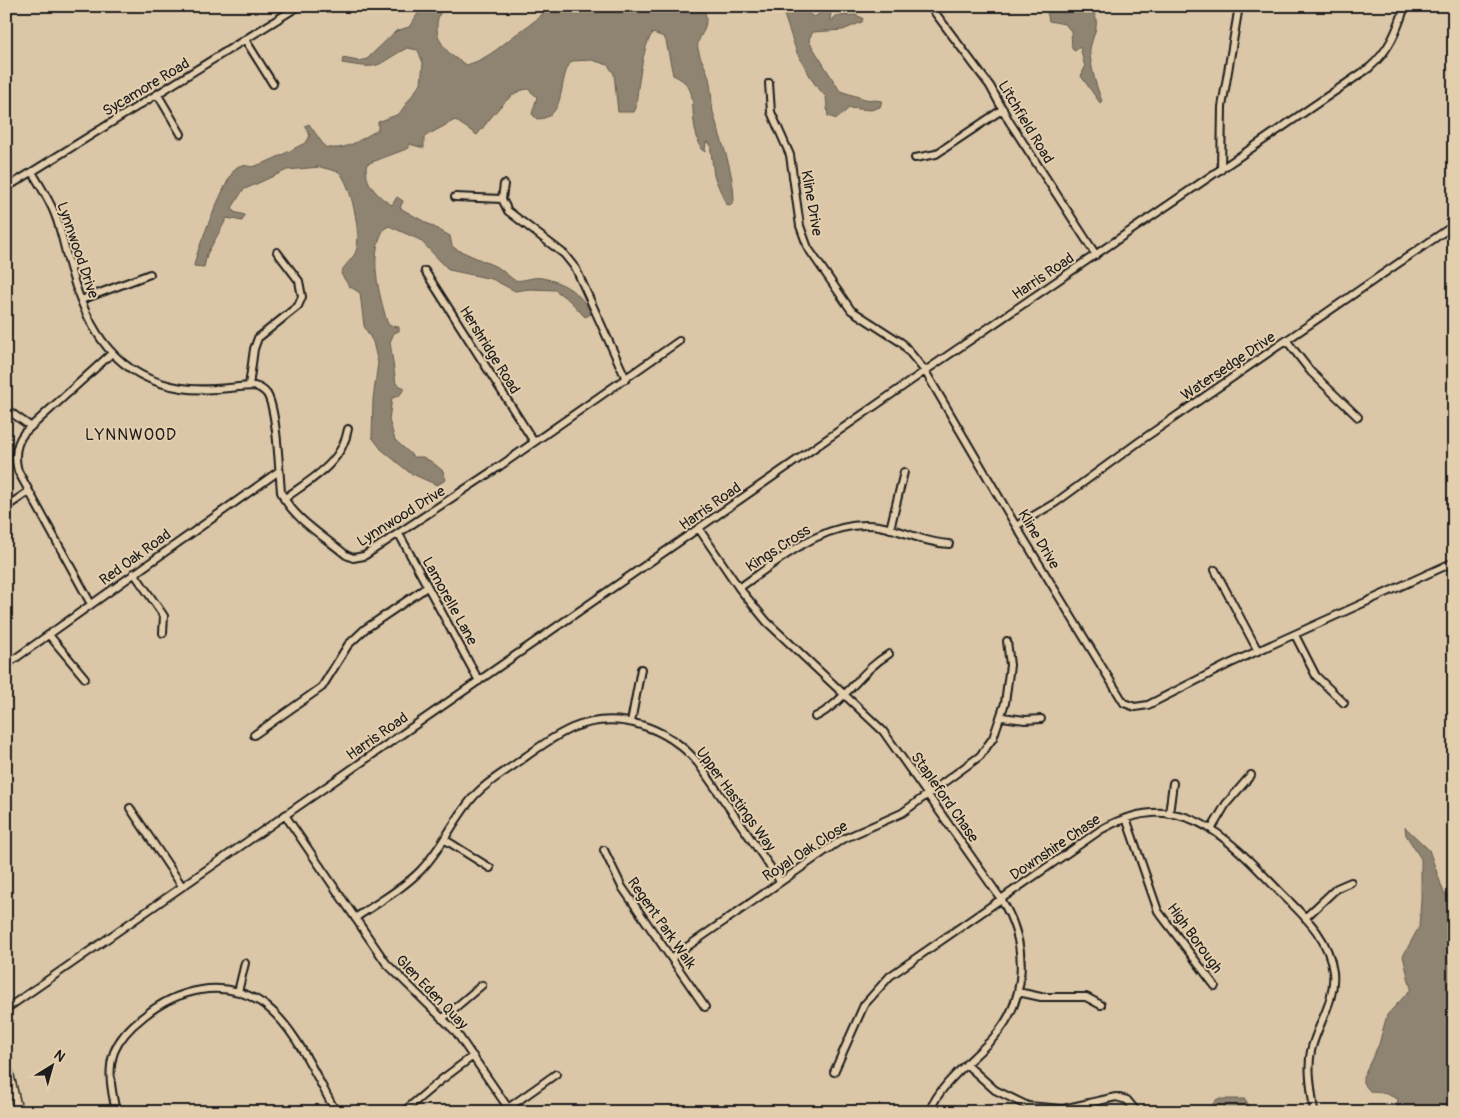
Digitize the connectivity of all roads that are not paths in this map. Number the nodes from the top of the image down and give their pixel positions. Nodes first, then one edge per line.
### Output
1 (299, 6) edge
2 (930, 6) edge
3 (1239, 6) edge
4 (1405, 6) edge
5 (246, 41) junction
6 (769, 83) dead end
7 (273, 84) dead end
8 (158, 95) junction
9 (1003, 109) junction
10 (181, 134) dead end
11 (915, 158) dead end
12 (1221, 170) junction
13 (32, 172) junction
14 (504, 184) dead end
15 (6, 188) edge
16 (455, 197) dead end
17 (502, 199) junction
18 (1454, 225) edge
19 (277, 252) dead end
20 (1096, 255) junction
21 (425, 271) dead end
22 (150, 274) dead end
23 (81, 300) junction
24 (679, 341) dead end
25 (1287, 341) junction
26 (112, 353) junction
27 (925, 371) junction
28 (626, 379) junction
29 (249, 386) junction
30 (6, 409) edge
31 (1358, 417) dead end
32 (30, 426) junction
33 (348, 429) dead end
34 (534, 442) junction
35 (279, 472) junction
36 (904, 472) dead end
37 (28, 492) junction
38 (284, 498) junction
39 (6, 507) edge
40 (1016, 526) junction
41 (699, 528) junction
42 (890, 529) junction
43 (399, 534) junction
44 (949, 544) dead end
45 (1454, 562) edge
46 (1215, 570) dead end
47 (134, 573) junction
48 (428, 587) junction
49 (739, 588) junction
50 (91, 604) junction
51 (163, 633) dead end
52 (49, 635) junction
53 (1295, 635) junction
54 (1007, 641) dead end
55 (1258, 651) junction
56 (889, 654) dead end
57 (6, 665) edge
58 (642, 669) dead end
59 (85, 678) dead end
60 (479, 681) junction
61 (846, 695) junction
62 (1344, 703) dead end
63 (814, 717) dead end
64 (1002, 717) junction
65 (1041, 719) dead end
66 (631, 722) junction
67 (254, 735) dead end
68 (1251, 774) dead end
69 (1173, 783) dead end
70 (928, 794) junction
71 (130, 808) dead end
72 (1169, 814) junction
73 (284, 815) junction
74 (1126, 818) junction
75 (1212, 828) junction
76 (444, 839) junction
77 (604, 850) dead end
78 (490, 868) dead end
79 (780, 882) junction
80 (1351, 882) dead end
81 (182, 886) junction
82 (1001, 899) junction
83 (355, 918) junction
84 (1305, 918) junction
85 (671, 958) junction
86 (245, 963) dead end
87 (482, 985) dead end
88 (1215, 986) dead end
89 (238, 992) junction
90 (1018, 992) junction
91 (1101, 1004) dead end
92 (705, 1007) dead end
93 (6, 1009) edge
94 (442, 1019) junction
95 (473, 1056) junction
96 (6, 1061) edge
97 (966, 1064) junction
98 (834, 1072) dead end
99 (556, 1074) dead end
100 (510, 1110) edge
101 (1045, 1110) edge
102 (18, 1112) edge
103 (116, 1112) edge
104 (336, 1112) edge
105 (403, 1112) edge
106 (929, 1112) edge
107 (1137, 1112) edge
108 (1314, 1112) edge

1 - 5 street, Sycamore Road
2 - 9 street, Litchfield Road
3 - 12 street
4 - 12 street, Harris Road
5 - 7 street
5 - 8 street, Sycamore Road
6 - 27 street, Kline Drive
8 - 10 street
8 - 13 street, Sycamore Road
9 - 11 street
9 - 20 street, Litchfield Road
12 - 20 street, Harris Road
13 - 15 street, Sycamore Road
13 - 23 street, Lynnwood Drive
14 - 17 street
16 - 17 street
17 - 28 street
18 - 25 street, Watersedge Drive
19 - 29 street
20 - 27 street, Harris Road
21 - 34 street, Hershridge Road
22 - 23 street
23 - 26 street, Lynnwood Drive
24 - 28 street, Lynnwood Drive
25 - 31 street
25 - 40 street, Watersedge Drive
26 - 29 street, Lynnwood Drive
26 - 32 street
27 - 40 street, Kline Drive
27 - 41 street, Harris Road
28 - 34 street, Lynnwood Drive
29 - 35 street
30 - 32 street
32 - 37 street
33 - 38 street
34 - 43 street, Lynnwood Drive
35 - 38 street
35 - 47 street, Red Oak Road
36 - 42 street
37 - 39 street
37 - 50 street
38 - 43 street, Lynnwood Drive
40 - 55 street, Kline Drive
41 - 49 street, Stapleford Chase
41 - 60 street, Harris Road
42 - 44 street, Kings Cross
42 - 49 street, Kings Cross
43 - 48 street, Lamorelle Lane
45 - 53 street, Kline Drive
46 - 55 street
47 - 50 street, Red Oak Road
47 - 51 street
48 - 60 street, Lamorelle Lane
48 - 67 street
49 - 61 street, Stapleford Chase
50 - 52 street, Red Oak Road
52 - 57 street, Red Oak Road
52 - 59 street
53 - 55 street, Kline Drive
53 - 62 street
54 - 64 street, Royal Oak Close
56 - 61 street
58 - 66 street
60 - 73 street, Harris Road
61 - 63 street
61 - 70 street, Stapleford Chase
64 - 65 street
64 - 70 street, Royal Oak Close
66 - 76 street, Upper Hastings Way
66 - 79 street, Upper Hastings Way
68 - 75 street
69 - 72 street
70 - 79 street, Royal Oak Close
70 - 82 street, Stapleford Chase
71 - 81 street
72 - 74 street, Downshire Chase
72 - 75 street, Downshire Chase
73 - 81 street, Harris Road
73 - 83 street, Glen Eden Quay
74 - 82 street, Downshire Chase
74 - 88 street, High Borough
75 - 84 street, Downshire Chase
76 - 78 street
76 - 83 street, Upper Hastings Way
77 - 85 street, Regent Park Walk
79 - 85 street, Royal Oak Close
80 - 84 street
81 - 93 street, Harris Road
82 - 90 street, Stapleford Chase
82 - 98 street, Downshire Chase
83 - 94 street, Glen Eden Quay
84 - 108 street, Downshire Chase
85 - 92 street, Regent Park Walk
86 - 89 street
87 - 94 street
89 - 103 street
89 - 104 street
90 - 91 street
90 - 97 street, Stapleford Chase
94 - 95 street, Glen Eden Quay
95 - 100 street, Glen Eden Quay
95 - 105 street
96 - 102 street
97 - 101 street
97 - 106 street, Stapleford Chase
99 - 100 street
101 - 107 street

